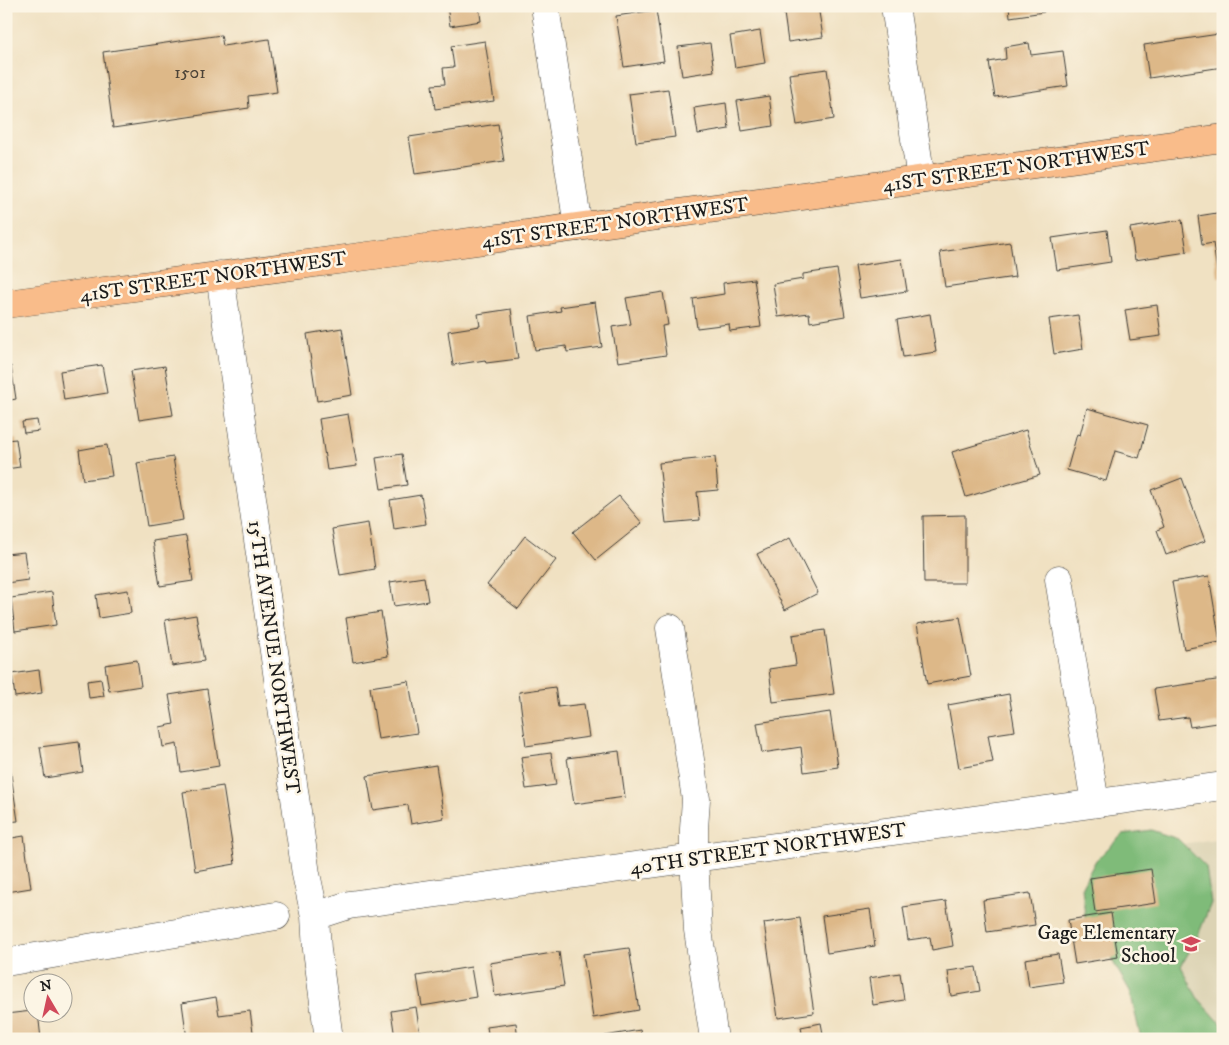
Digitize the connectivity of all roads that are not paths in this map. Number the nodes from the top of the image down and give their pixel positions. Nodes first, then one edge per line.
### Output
1 (545, 6) edge
2 (895, 6) edge
3 (1223, 138) edge
4 (921, 180) junction
5 (578, 227) junction
6 (220, 275) junction
7 (6, 304) edge
8 (1059, 579) dead end
9 (670, 628) dead end
10 (1223, 786) edge
11 (1095, 803) junction
12 (694, 859) junction
13 (276, 916) dead end
14 (315, 916) junction
15 (6, 962) edge
16 (329, 1039) edge
17 (714, 1039) edge

1 - 5 street
2 - 4 street
3 - 4 main road, 41ST STREET NORTHWEST
4 - 5 main road, 41ST STREET NORTHWEST
5 - 6 main road, 41ST STREET NORTHWEST
6 - 7 main road, 41ST STREET NORTHWEST
6 - 14 street, 15TH AVENUE NORTHWEST
8 - 11 street
9 - 12 street
10 - 11 street, 40TH STREET NORTHWEST
11 - 12 street, 40TH STREET NORTHWEST
12 - 14 street, 40TH STREET NORTHWEST
12 - 17 street
13 - 15 street
14 - 16 street, 15TH AVENUE NORTHWEST

